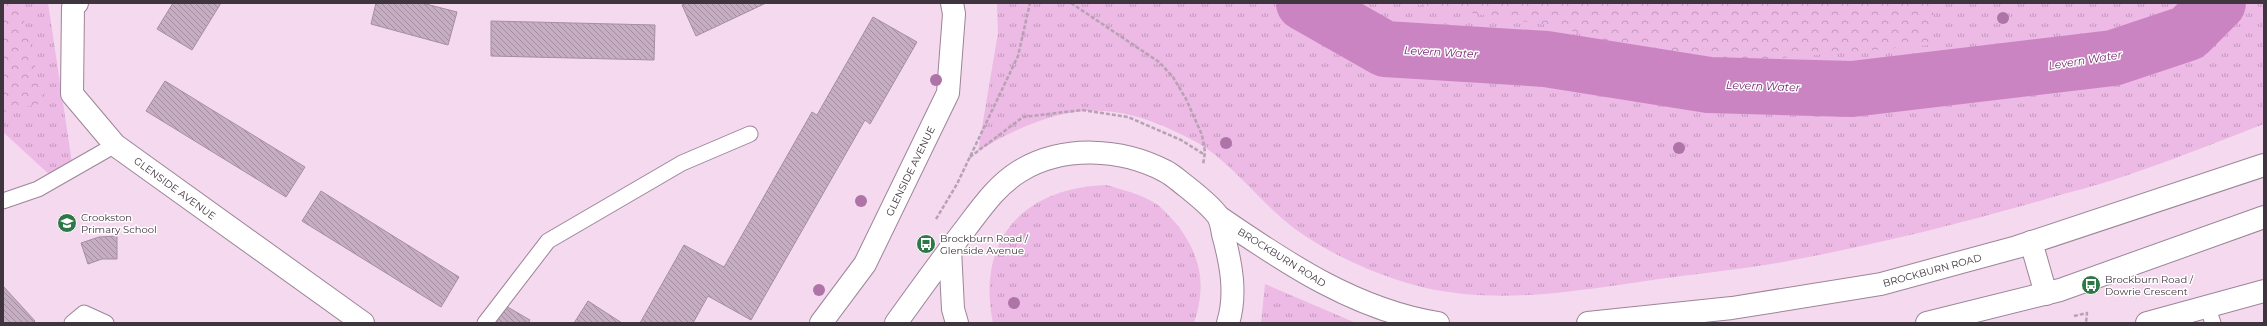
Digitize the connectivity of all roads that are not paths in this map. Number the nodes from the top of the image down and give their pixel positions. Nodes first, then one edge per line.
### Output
1 (77, 3) edge
2 (952, 3) edge
3 (750, 134) dead end
4 (115, 145) junction
5 (2264, 165) edge
6 (3, 201) edge
7 (1218, 217) junction
8 (2264, 217) edge
9 (2031, 242) junction
10 (950, 249) junction
11 (2264, 291) edge
12 (2046, 294) junction
13 (2210, 315) edge
14 (72, 323) edge
15 (106, 323) edge
16 (363, 323) edge
17 (485, 323) edge
18 (821, 323) edge
19 (896, 323) edge
20 (957, 323) edge
21 (1228, 323) edge
22 (1438, 323) edge
23 (1588, 323) edge
24 (1927, 323) edge
25 (2148, 323) edge

1 - 4 street, GLENSIDE AVENUE
2 - 18 street, GLENSIDE AVENUE
3 - 17 lane
4 - 6 lane
4 - 16 street, GLENSIDE AVENUE
5 - 9 street, BROCKBURN ROAD
7 - 10 street
7 - 21 street
7 - 22 street, BROCKBURN ROAD
8 - 12 street
9 - 12 street
9 - 23 street, BROCKBURN ROAD
10 - 19 street
10 - 20 street
11 - 13 street
12 - 24 street
13 - 25 street
14 - 15 lane

